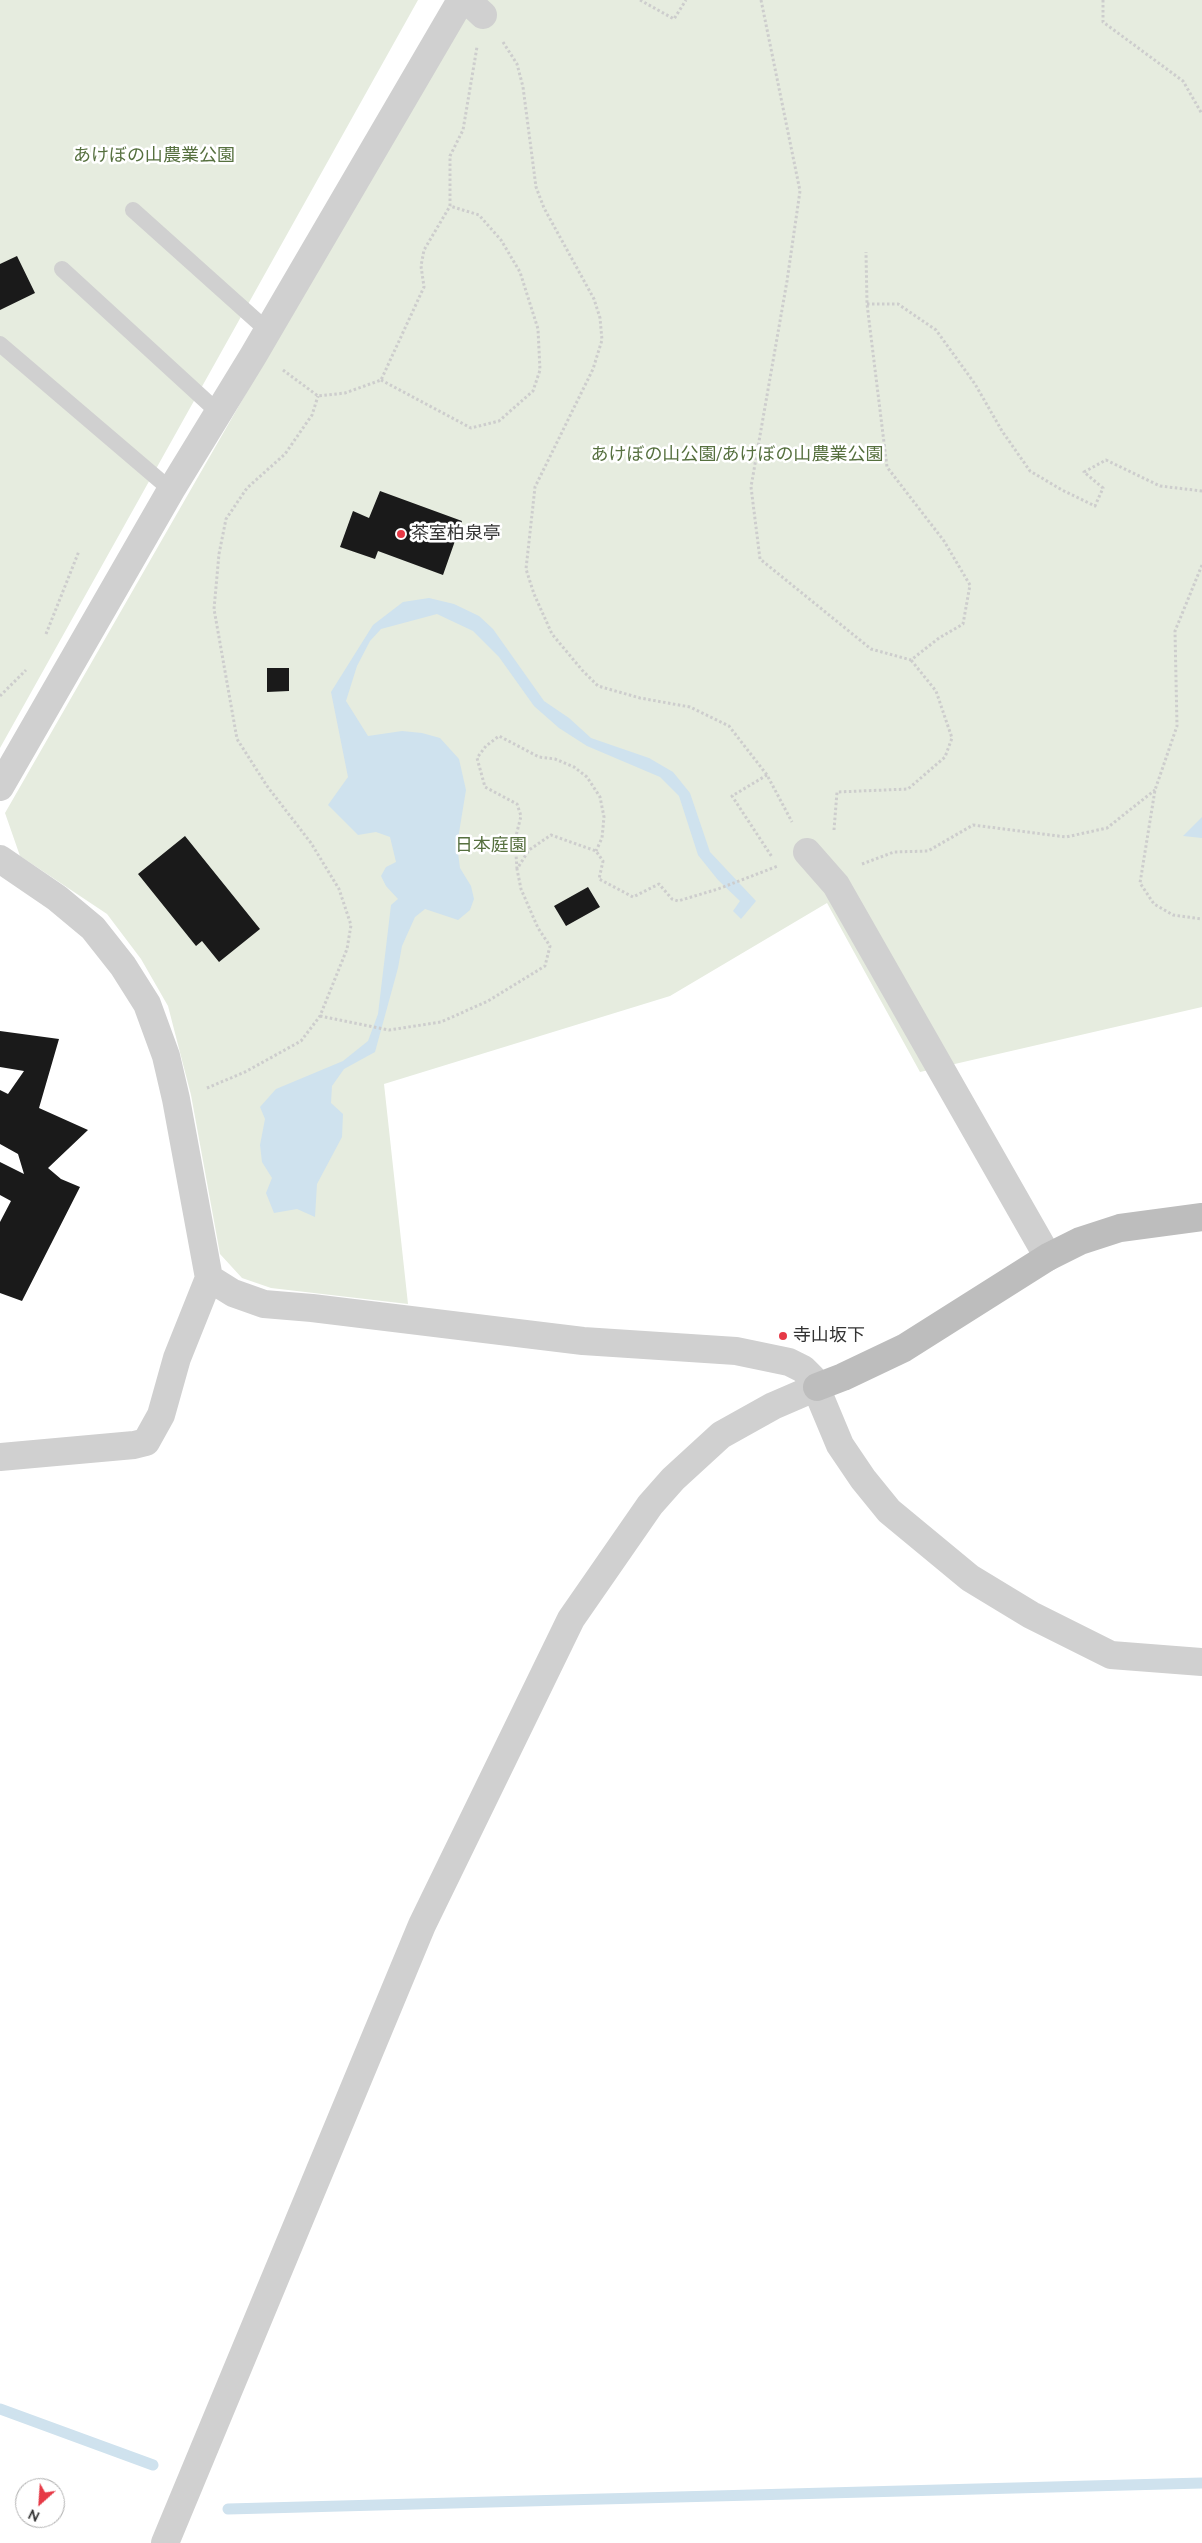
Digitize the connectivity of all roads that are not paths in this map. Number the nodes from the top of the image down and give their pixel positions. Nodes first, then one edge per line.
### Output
1 (460, 0) edge
2 (133, 210) dead end
3 (62, 269) dead end
4 (268, 331) junction
5 (0, 344) edge
6 (218, 412) junction
7 (171, 490) junction
8 (0, 787) edge
9 (807, 852) road end
10 (0, 860) edge
11 (1202, 1217) edge
12 (1048, 1257) junction
13 (209, 1278) junction
14 (817, 1387) junction
15 (0, 1458) edge
16 (1202, 1662) edge
17 (165, 2543) edge

1 - 4 street
2 - 4 lane
3 - 6 lane
4 - 6 street
5 - 7 lane
6 - 7 street
7 - 8 street
9 - 12 street
10 - 13 street
11 - 12 street
12 - 14 street
13 - 14 street
13 - 15 street
14 - 16 street
14 - 17 street

